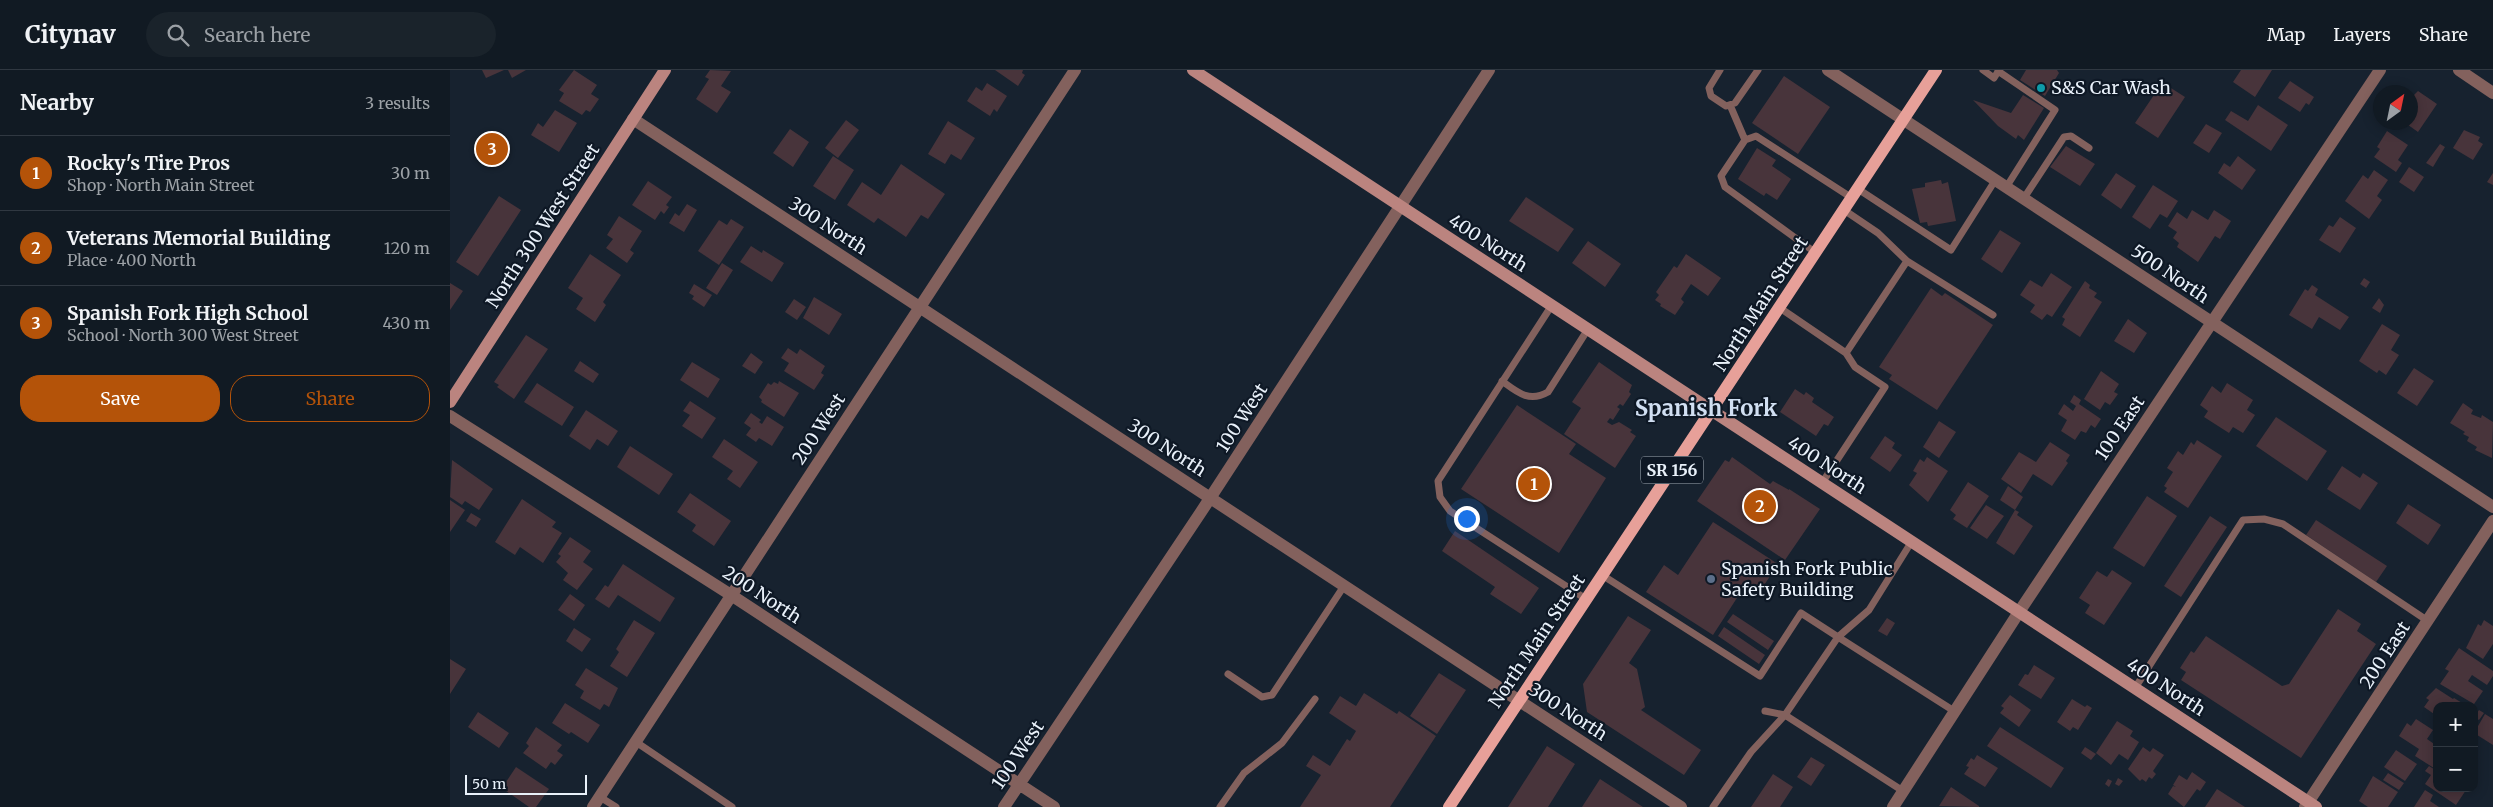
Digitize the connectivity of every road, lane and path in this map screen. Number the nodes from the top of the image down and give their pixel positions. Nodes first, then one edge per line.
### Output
1 (665, 70) edge
2 (1075, 70) edge
3 (1193, 70) edge
4 (1488, 70) edge
5 (1720, 70) edge
6 (1758, 70) edge
7 (1828, 70) edge
8 (1936, 70) edge
9 (1983, 70) edge
10 (2380, 70) edge
11 (2459, 70) edge
12 (1998, 71) edge
13 (2493, 93) edge
14 (1730, 105) junction
15 (633, 119) junction
16 (1904, 120) junction
17 (1745, 140) junction
18 (2089, 148) dead end
19 (2001, 183) junction
20 (1855, 194) junction
21 (2024, 198) junction
22 (1400, 206) junction
23 (1844, 210) junction
24 (1816, 253) junction
25 (1907, 261) junction
26 (1552, 305) junction
27 (920, 307) junction
28 (1780, 308) junction
29 (1993, 315) dead end
30 (2212, 323) junction
31 (1588, 329) junction
32 (1846, 353) junction
33 (1502, 381) junction
34 (450, 402) edge
35 (1712, 411) junction
36 (450, 416) edge
37 (1822, 483) junction
38 (1210, 498) junction
39 (2493, 508) edge
40 (2493, 521) edge
41 (1912, 541) junction
42 (1602, 574) junction
43 (1344, 586) junction
44 (732, 595) junction
45 (1586, 599) junction
46 (2019, 612) junction
47 (2428, 621) junction
48 (1838, 637) junction
49 (1228, 674) dead end
50 (2135, 688) junction
51 (1315, 699) dead end
52 (1518, 700) junction
53 (1765, 711) dead end
54 (1954, 711) junction
55 (1785, 715) junction
56 (636, 742) junction
57 (1020, 783) junction
58 (1903, 791) junction
59 (597, 802) edge
60 (2310, 805) edge
61 (1678, 806) edge
62 (616, 807) edge
63 (732, 807) edge
64 (1004, 807) edge
65 (1054, 807) edge
66 (1220, 807) edge
67 (1448, 807) edge
68 (1713, 807) edge
69 (1893, 807) edge

1 - 15 main road, North 300 West Street
2 - 27 street, 200 West
3 - 22 main road, 400 North
4 - 22 street, 100 West
5 - 14 lane
6 - 14 lane
7 - 16 street, 500 North
8 - 16 main road, North Main Street / SR 156
9 - 12 lane
10 - 30 street, 100 East
11 - 13 street
12 - 19 lane
14 - 17 lane
15 - 27 street, 300 North
15 - 34 main road, North 300 West Street
16 - 19 street, 500 North
16 - 20 main road, North Main Street / SR 156
17 - 20 lane
17 - 24 lane
18 - 21 lane
19 - 20 lane
19 - 21 street, 500 North
20 - 23 main road, North Main Street / SR 156
21 - 30 street, 500 North
22 - 26 main road, 400 North
22 - 38 street, 100 West
23 - 24 main road, North Main Street / SR 156
23 - 25 lane
24 - 28 main road, North Main Street / SR 156
25 - 29 lane
25 - 32 lane
26 - 31 main road, 400 North
26 - 33 lane
27 - 38 street, 300 North
27 - 44 street, 200 West
28 - 32 lane
28 - 35 main road, North Main Street / SR 156
30 - 39 street, 500 North
30 - 46 street, 100 East
31 - 33 lane
31 - 35 main road, 400 North
32 - 37 lane
33 - 45 lane
35 - 37 main road, 400 North
35 - 42 main road, North Main Street / SR 156
36 - 44 street, 200 North
37 - 41 main road, 400 North
38 - 43 street, 300 North
38 - 57 street, 100 West
40 - 47 street, 200 East
41 - 46 main road, 400 North
41 - 48 lane
42 - 45 main road, North Main Street / SR 156
42 - 48 lane
43 - 49 lane
43 - 52 street, 300 North
44 - 56 street, 200 West
44 - 57 street, 200 North
45 - 52 main road, North Main Street / SR 156
46 - 50 main road, 400 North
46 - 54 street, 100 East
47 - 50 lane
47 - 60 street, 200 East
48 - 54 lane
48 - 55 lane
50 - 60 main road, 400 North
51 - 66 lane
52 - 61 street, 300 North
52 - 67 main road, North Main Street / SR 156
53 - 55 lane
54 - 58 street, 100 East
55 - 58 lane
55 - 68 lane
56 - 59 street, 200 West
56 - 63 lane
57 - 64 street, 100 West
57 - 65 street, 200 North
58 - 69 street, 100 East
59 - 62 lane

